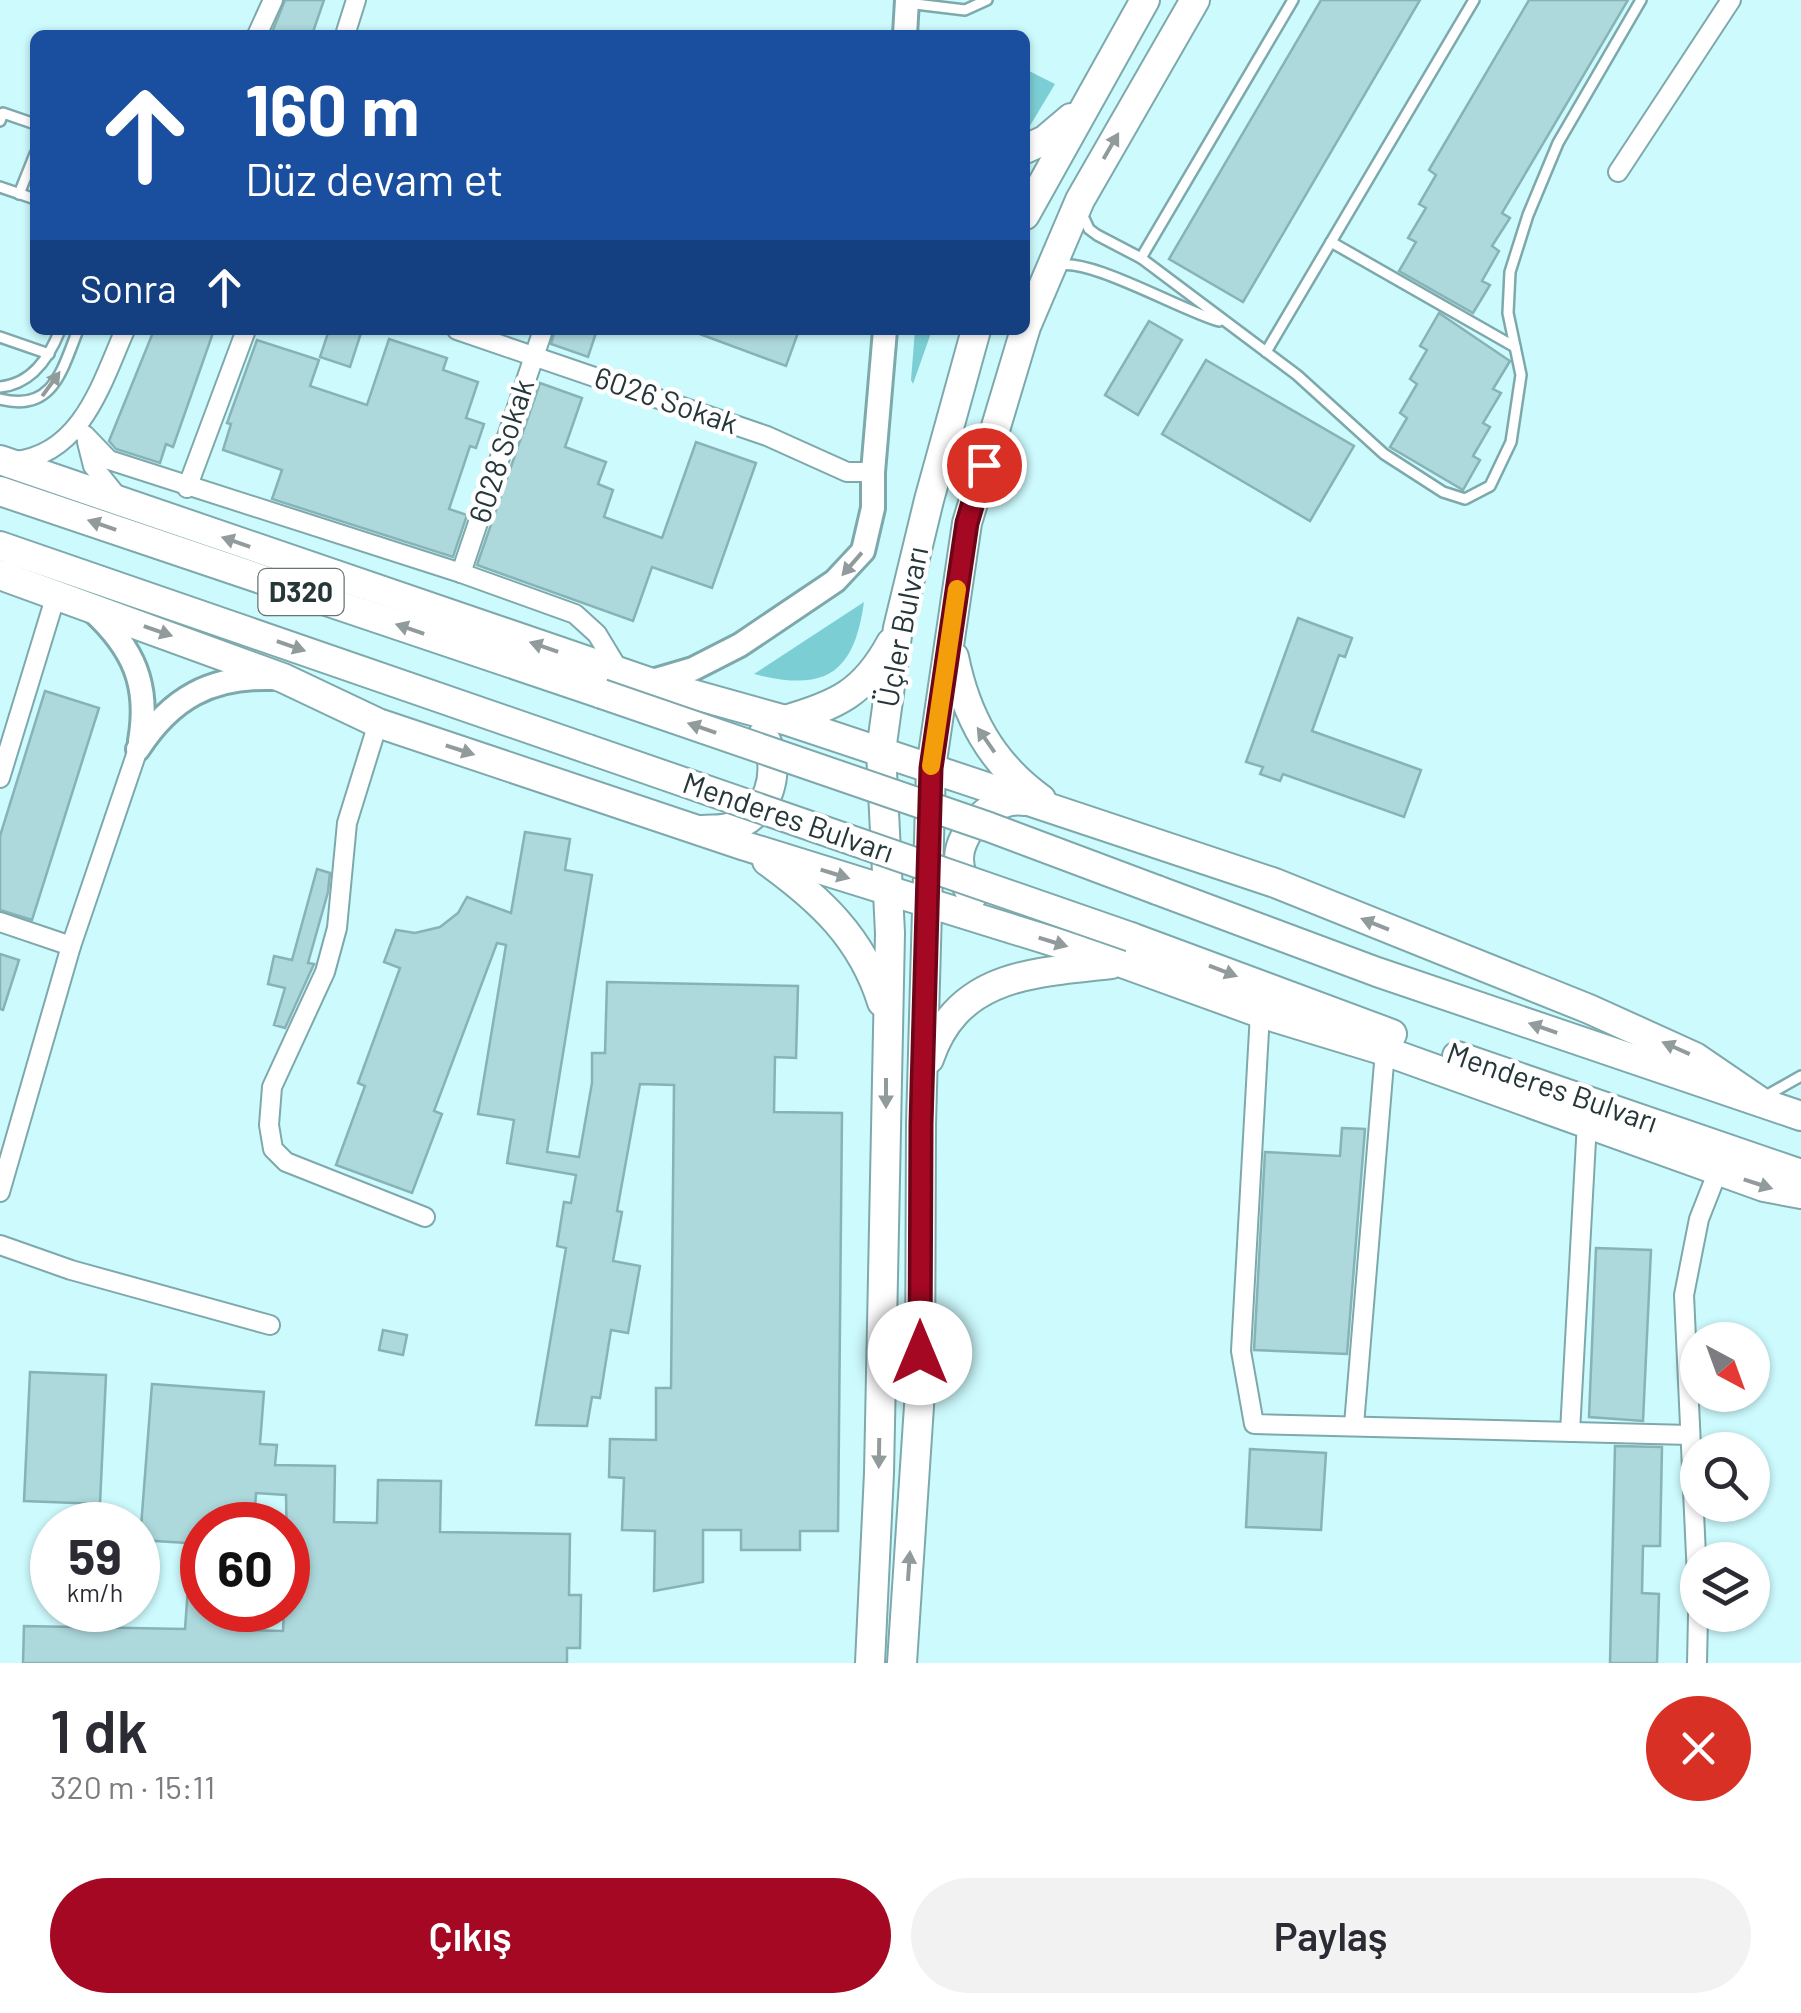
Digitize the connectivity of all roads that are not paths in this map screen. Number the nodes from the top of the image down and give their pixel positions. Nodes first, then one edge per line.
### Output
1 (272, 0) edge
2 (356, 0) edge
3 (986, 0) edge
4 (1146, 0) edge
5 (1195, 0) edge
6 (1293, 0) edge
7 (1474, 0) edge
8 (1642, 0) edge
9 (1730, 0) edge
10 (907, 1) edge
11 (259, 30) edge
12 (347, 30) edge
13 (905, 30) edge
14 (1083, 107) junction
15 (1, 113) edge
16 (30, 122) edge
17 (1030, 147) edge
18 (30, 166) edge
19 (1618, 172) dead end
20 (0, 187) edge
21 (19, 194) junction
22 (30, 197) edge
23 (1080, 200) junction
24 (1030, 207) edge
25 (1331, 242) junction
26 (1141, 258) junction
27 (1047, 274) junction
28 (1030, 317) edge
29 (1226, 323) junction
30 (58, 335) edge
31 (76, 335) edge
32 (122, 335) edge
33 (244, 335) edge
34 (472, 335) edge
35 (541, 335) edge
36 (885, 335) edge
37 (898, 335) edge
38 (975, 335) edge
39 (1023, 335) edge
40 (0, 338) edge
41 (1515, 347) junction
42 (1266, 352) junction
43 (50, 354) junction
44 (534, 356) junction
45 (0, 387) edge
46 (0, 398) edge
47 (86, 426) junction
48 (2, 461) edge
49 (873, 472) junction
50 (187, 488) junction
51 (0, 491) edge
52 (120, 500) junction
53 (0, 546) edge
54 (0, 560) edge
55 (462, 573) junction
56 (0, 575) edge
57 (56, 594) junction
58 (90, 608) junction
59 (898, 628) junction
60 (949, 636) junction
61 (283, 678) junction
62 (649, 682) junction
63 (611, 683) junction
64 (743, 711) junction
65 (784, 720) junction
66 (378, 724) junction
67 (138, 749) junction
68 (881, 752) junction
69 (931, 768) junction
70 (0, 778) edge
71 (1054, 809) junction
72 (701, 830) junction
73 (745, 846) junction
74 (890, 891) junction
75 (926, 903) junction
76 (0, 922) edge
77 (999, 926) junction
78 (71, 946) junction
79 (1126, 950) junction
80 (1260, 1012) junction
81 (887, 1020) junction
82 (1385, 1051) junction
83 (924, 1075) junction
84 (1801, 1076) edge
85 (1758, 1100) junction
86 (1801, 1116) edge
87 (1587, 1122) junction
88 (1723, 1159) junction
89 (1801, 1174) edge
90 (0, 1192) edge
91 (1801, 1194) edge
92 (425, 1218) dead end
93 (0, 1245) edge
94 (270, 1325) dead end
95 (1354, 1425) junction
96 (1570, 1432) junction
97 (1690, 1432) edge
98 (1680, 1435) edge
99 (1698, 1632) edge
100 (870, 1663) edge
101 (902, 1663) edge
102 (1698, 1663) edge

1 - 11 street
2 - 12 street
3 - 10 lane
4 - 14 main road
23 -> 5 main road, Üçler Bulvarı
6 - 26 lane
7 - 25 lane
8 - 41 lane
9 - 19 street
10 - 13 street
14 - 17 main road
14 - 24 main road
15 - 16 lane
18 - 21 lane
20 - 21 lane
21 - 22 lane
23 - 26 lane
23 - 27 main road, Üçler Bulvarı
25 - 41 lane
25 - 42 lane
26 - 29 lane
27 - 28 main road, Üçler Bulvarı
27 - 29 lane
29 - 42 lane
30 - 43 lane
46 -> 31 lane
32 - 47 street
33 - 50 street
34 - 44 street, 6026 Sokak
35 - 44 street, 6028 Sokak
36 - 49 street
37 - 49 street
38 - 59 main road, Üçler Bulvarı
39 - 60 main road, Üçler Bulvarı
40 - 43 lane
41 - 42 lane
43 - 45 lane
44 - 49 street, 6026 Sokak
44 - 55 street, 6028 Sokak
47 - 48 street
47 - 50 street
47 - 52 street
48 - 52 main road
49 -> 62 street
50 - 55 street
63 -> 51 main road, Menderes Bulvarı / D320
63 -> 52 main road
53 -> 79 main road, Menderes Bulvarı / D320, bridge
54 - 57 main road
55 - 63 street
56 - 57 main road
57 - 58 main road
57 - 70 street
58 -> 61 main road
58 - 67 street
59 - 65 main road
59 - 68 main road, Üçler Bulvarı
60 - 69 main road, Üçler Bulvarı
71 -> 60 main road
61 - 66 main road
61 - 67 street
62 - 63 main road
62 - 64 main road
85 -> 63 main road, Menderes Bulvarı / D320, bridge
64 - 65 main road
64 - 72 main road
65 - 68 main road
66 -> 72 main road
66 - 92 street
67 - 78 street
68 - 69 main road
68 - 74 main road, Üçler Bulvarı
69 - 71 main road
69 - 75 main road, Üçler Bulvarı
71 - 77 main road
85 -> 71 main road
72 - 73 main road
73 -> 74 main road
73 - 81 main road
74 - 75 main road
74 - 81 main road, Üçler Bulvarı
75 - 77 main road
75 - 83 main road, Üçler Bulvarı
76 - 78 street
77 -> 79 main road
78 - 90 street
79 - 80 main road
79 - 83 main road
79 -> 88 main road, Menderes Bulvarı
80 - 82 main road
80 - 95 street
81 -> 100 main road, Üçler Bulvarı
82 - 87 main road
82 - 95 street
101 -> 83 main road, Üçler Bulvarı
84 - 85 lane
85 - 86 main road, Menderes Bulvarı
87 - 88 main road
87 - 96 street
88 - 89 main road, Menderes Bulvarı
88 -> 91 main road
88 - 97 street
93 - 94 street
95 - 96 street
96 - 98 street
99 - 102 street

